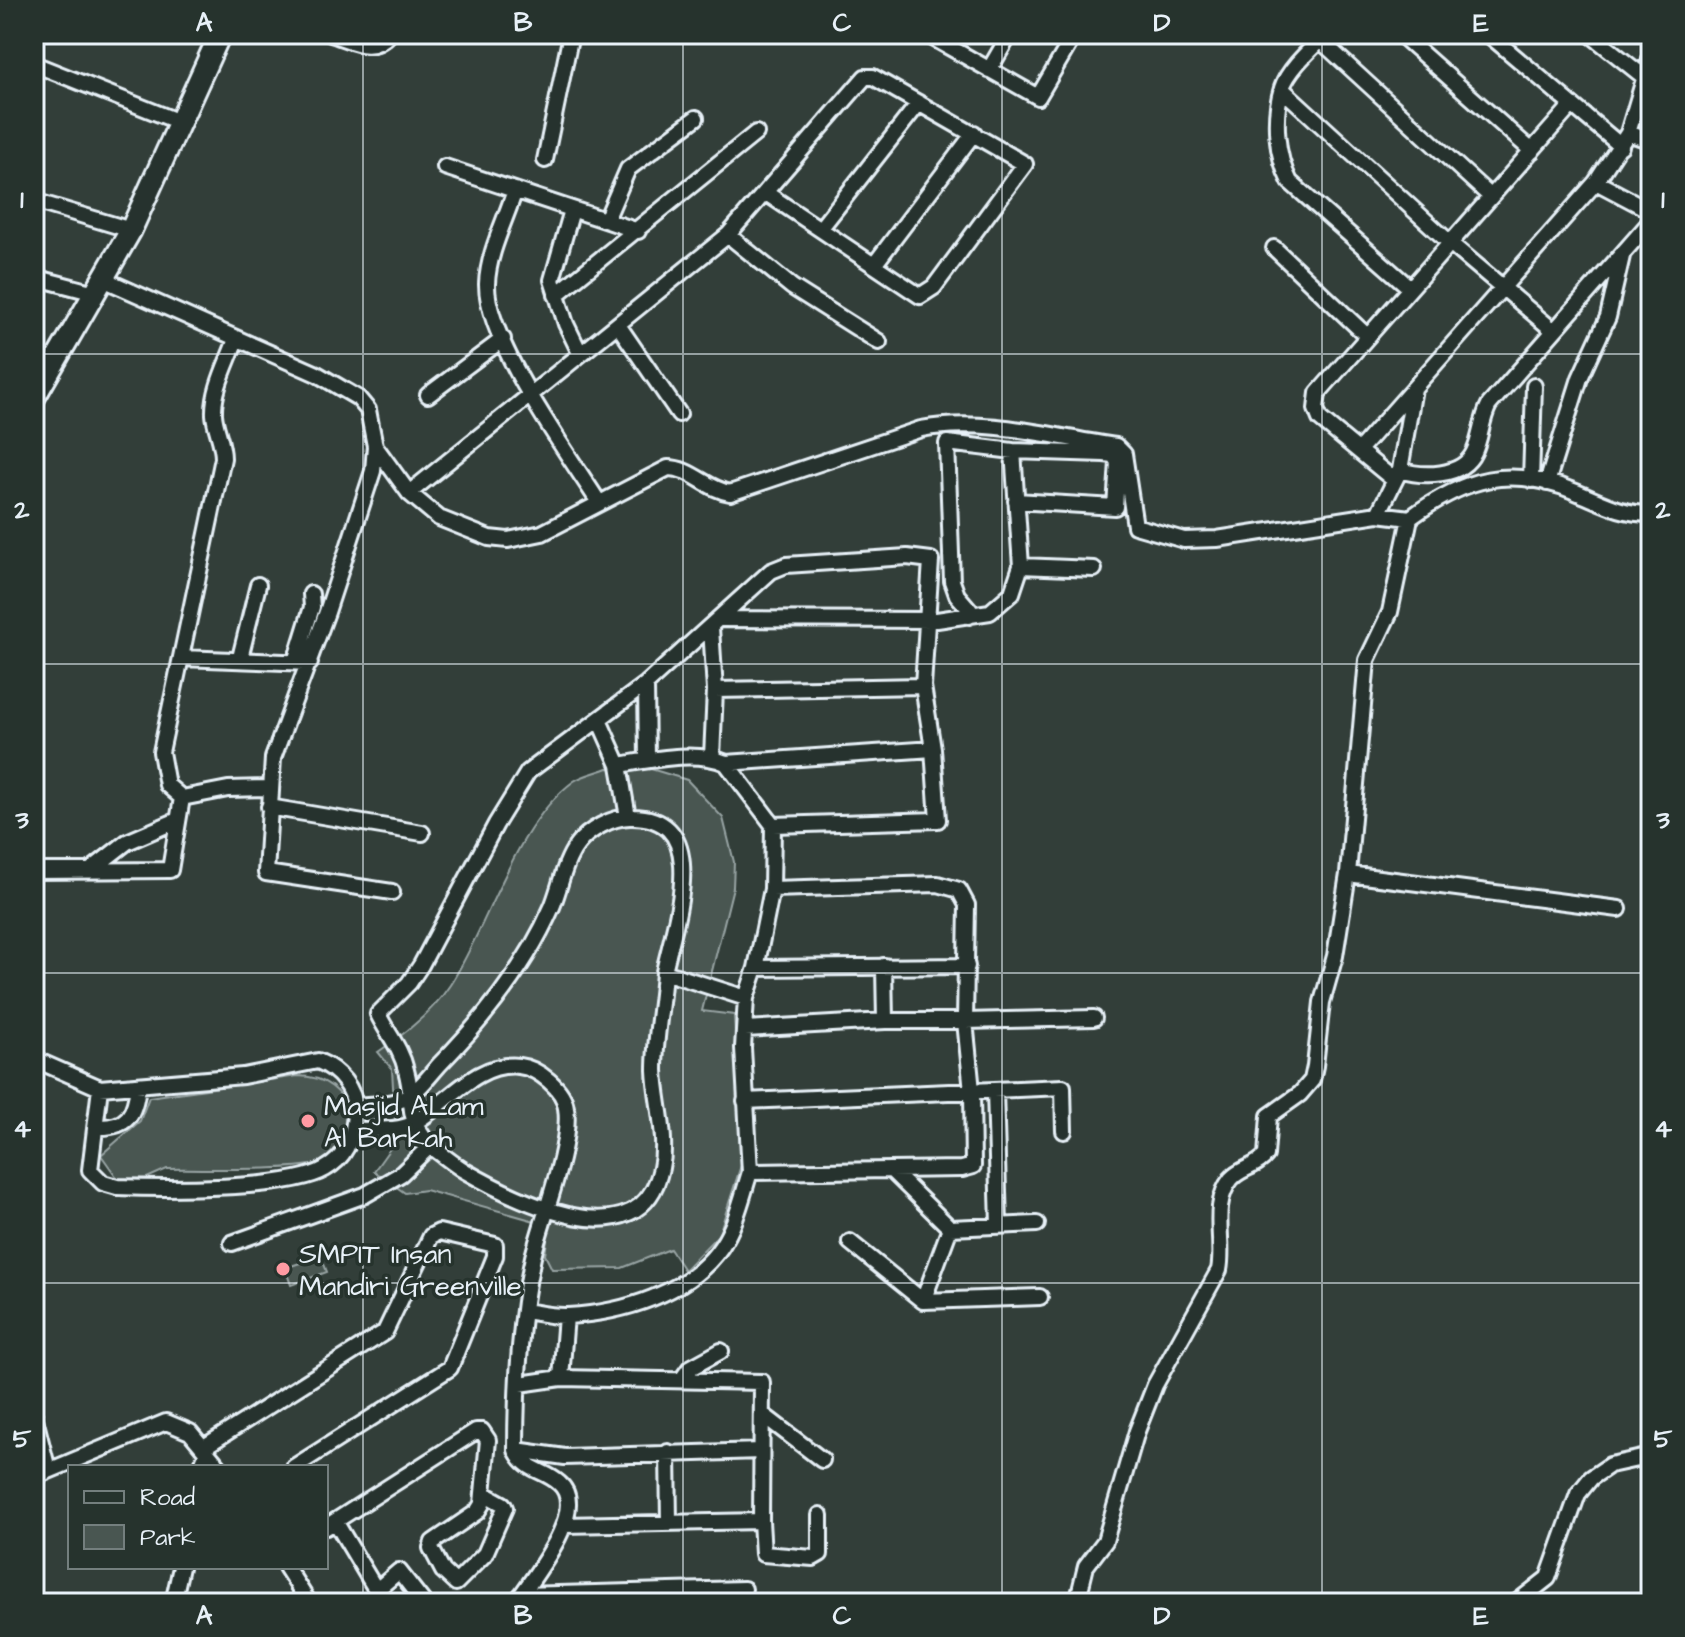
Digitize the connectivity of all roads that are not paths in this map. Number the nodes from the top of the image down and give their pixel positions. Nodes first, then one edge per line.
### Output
1 (220, 34) edge
2 (331, 34) edge
3 (389, 34) edge
4 (571, 34) edge
5 (926, 34) edge
6 (1010, 34) edge
7 (1075, 34) edge
8 (1400, 34) edge
9 (1488, 34) edge
10 (1590, 34) edge
11 (1323, 37) edge
12 (943, 38) edge
13 (1651, 56) edge
14 (34, 64) edge
15 (989, 70) junction
16 (1647, 81) edge
17 (1282, 89) junction
18 (919, 103) junction
19 (1572, 105) junction
20 (696, 118) dead end
21 (182, 123) junction
22 (756, 133) dead end
23 (974, 133) junction
24 (1624, 140) junction
25 (1651, 141) edge
26 (1532, 151) junction
27 (545, 160) dead end
28 (445, 167) dead end
29 (1596, 182) junction
30 (515, 190) junction
31 (766, 193) junction
32 (1490, 196) junction
33 (34, 201) edge
34 (572, 210) junction
35 (1651, 211) edge
36 (606, 220) junction
37 (1651, 221) edge
38 (820, 229) junction
39 (131, 230) junction
40 (638, 231) junction
41 (728, 235) junction
42 (1450, 243) junction
43 (1274, 248) dead end
44 (1623, 253) junction
45 (874, 265) junction
46 (34, 277) edge
47 (99, 286) junction
48 (1501, 287) junction
49 (1410, 288) junction
50 (556, 295) junction
51 (618, 325) junction
52 (1554, 331) junction
53 (1367, 336) junction
54 (236, 339) junction
55 (503, 339) junction
56 (879, 342) dead end
57 (580, 353) junction
58 (1534, 386) dead end
59 (1414, 387) junction
60 (428, 395) dead end
61 (531, 396) junction
62 (34, 398) edge
63 (679, 414) dead end
64 (375, 446) junction
65 (1359, 450) junction
66 (1013, 451) junction
67 (1397, 475) junction
68 (1531, 480) junction
69 (1547, 483) junction
70 (409, 493) junction
71 (598, 501) junction
72 (1016, 501) junction
73 (1378, 514) junction
74 (1651, 514) edge
75 (1410, 518) junction
76 (1021, 566) junction
77 (1094, 569) dead end
78 (258, 585) dead end
79 (311, 594) dead end
80 (969, 616) junction
81 (930, 620) junction
82 (716, 623) junction
83 (182, 658) junction
84 (240, 658) junction
85 (302, 662) junction
86 (646, 684) junction
87 (923, 686) junction
88 (715, 690) junction
89 (599, 720) junction
90 (933, 749) junction
91 (647, 760) junction
92 (719, 760) junction
93 (619, 765) junction
94 (269, 788) junction
95 (182, 798) junction
96 (269, 807) junction
97 (628, 817) junction
98 (178, 820) junction
99 (773, 825) junction
100 (422, 833) dead end
101 (91, 870) junction
102 (34, 871) edge
103 (1348, 874) junction
104 (772, 889) junction
105 (392, 892) dead end
106 (1619, 909) dead end
107 (884, 966) junction
108 (967, 966) junction
109 (756, 968) junction
110 (664, 972) junction
111 (746, 998) junction
112 (1094, 1018) dead end
113 (885, 1021) junction
114 (965, 1021) junction
115 (745, 1029) junction
116 (34, 1059) edge
117 (138, 1086) junction
118 (100, 1088) junction
119 (995, 1090) junction
120 (972, 1091) junction
121 (401, 1098) junction
122 (745, 1101) junction
123 (355, 1106) junction
124 (412, 1125) junction
125 (98, 1127) junction
126 (354, 1130) junction
127 (1064, 1131) dead end
128 (430, 1146) junction
129 (891, 1170) junction
130 (750, 1172) junction
131 (547, 1208) junction
132 (1037, 1224) dead end
133 (999, 1225) junction
134 (950, 1228) junction
135 (850, 1242) dead end
136 (232, 1243) dead end
137 (1040, 1297) dead end
138 (923, 1301) junction
139 (525, 1311) junction
140 (566, 1316) junction
141 (721, 1351) dead end
142 (561, 1378) junction
143 (682, 1379) junction
144 (520, 1384) junction
145 (762, 1414) junction
146 (34, 1415) edge
147 (206, 1450) junction
148 (516, 1450) junction
149 (761, 1451) junction
150 (668, 1452) junction
151 (1651, 1456) edge
152 (565, 1457) junction
153 (822, 1460) dead end
154 (202, 1465) edge
155 (217, 1465) edge
156 (297, 1465) edge
157 (41, 1473) edge
158 (558, 1482) junction
159 (485, 1494) junction
160 (820, 1515) dead end
161 (761, 1521) junction
162 (669, 1522) junction
163 (331, 1524) edge
164 (564, 1525) junction
165 (181, 1569) edge
166 (287, 1569) edge
167 (744, 1589) dead end
168 (519, 1599) edge
169 (173, 1603) edge
170 (309, 1603) edge
171 (424, 1603) edge
172 (1077, 1603) edge
173 (1516, 1603) edge

1 - 21 main road
2 - 3 street
4 - 27 street
5 - 12 street
6 - 15 street
7 - 15 street
8 - 26 street
9 - 19 street
10 - 16 street
11 - 17 street
11 - 32 street
12 - 15 street
13 - 16 street
14 - 21 street
16 - 24 street
17 - 42 street
17 - 49 street
18 - 23 street
18 - 31 street
18 - 38 street
19 - 24 street
19 - 26 street
20 - 36 street
21 - 39 main road
22 - 40 street
23 - 45 street
23 - 45 street
24 - 25 street
24 - 29 street
26 - 32 street
28 - 30 street
29 - 35 street
29 - 48 street
30 - 34 street
30 - 55 street
31 - 38 street
31 - 41 street
32 - 42 street
33 - 39 street
34 - 36 street
34 - 50 street
36 - 40 street
37 - 44 street
38 - 45 street
39 - 47 main road
40 - 50 street
41 - 51 street
41 - 56 street
42 - 48 street
42 - 49 street
43 - 53 street
44 - 52 street
44 - 69 street
46 - 47 street
47 - 54 street
47 - 62 main road
48 - 52 street
48 - 59 street
49 - 53 street
50 - 57 street
51 - 57 street
51 - 63 street
52 - 67 street
53 - 65 street
54 - 64 street
54 - 83 street
55 - 60 street
55 - 61 street
57 - 61 street
58 - 68 street
59 - 65 street
59 - 67 street
61 - 70 street
61 - 71 street
64 - 70 street
64 - 85 street
65 - 67 street
66 - 72 street
66 - 72 street
66 - 80 street
67 - 73 street
68 - 69 street
68 - 75 street
69 - 74 street
70 - 71 street
71 - 73 street
72 - 76 street
73 - 75 street
75 - 103 street
76 - 77 street
76 - 80 street
78 - 84 street
79 - 85 street
80 - 81 street
81 - 82 street
81 - 82 street
81 - 87 street
82 - 86 street
82 - 88 street
83 - 84 street
83 - 95 street
84 - 85 street
85 - 94 street
86 - 89 street
86 - 91 street
87 - 88 street
87 - 90 street
88 - 92 street
89 - 93 street
89 - 121 street
90 - 92 street
90 - 99 street
91 - 92 street
91 - 93 street
92 - 99 street
93 - 97 street
94 - 95 street
94 - 96 street
95 - 98 street
96 - 100 street
96 - 105 street
97 - 110 street
97 - 121 street
98 - 101 street
98 - 101 street
99 - 104 street
101 - 102 street
103 - 106 street
103 - 172 street
104 - 108 street
104 - 109 street
107 - 108 street
107 - 109 street
107 - 113 street
108 - 114 street
109 - 111 street
110 - 111 street
110 - 131 street
111 - 115 street
112 - 114 street
113 - 114 street
113 - 115 street
114 - 120 street
115 - 122 street
116 - 118 street
117 - 118 street
117 - 123 street
117 - 125 street
118 - 125 street
119 - 120 street
119 - 127 street
119 - 133 street
120 - 122 street
120 - 129 street
121 - 123 street
121 - 124 street
122 - 130 street
123 - 126 street
124 - 126 street
124 - 128 street
124 - 131 street
125 - 126 street
128 - 131 street
128 - 136 street
129 - 130 street
129 - 134 street
130 - 140 street
131 - 139 street
132 - 133 street
133 - 134 street
134 - 138 street
135 - 138 street
137 - 138 street
139 - 140 street
139 - 144 street
140 - 142 street
141 - 143 street
142 - 143 street
142 - 144 street
143 - 145 street
144 - 148 street
145 - 149 street
145 - 153 street
146 - 157 street
147 - 154 street
147 - 155 street
147 - 156 street
147 - 157 street
148 - 152 street
148 - 158 street
149 - 150 street
149 - 161 street
150 - 152 street
150 - 162 street
151 - 173 street
152 - 158 street
158 - 164 street
159 - 159 street
159 - 163 street
160 - 161 street
161 - 162 street
162 - 164 street
163 - 171 street
164 - 168 street
165 - 169 street
166 - 170 street
167 - 168 street

